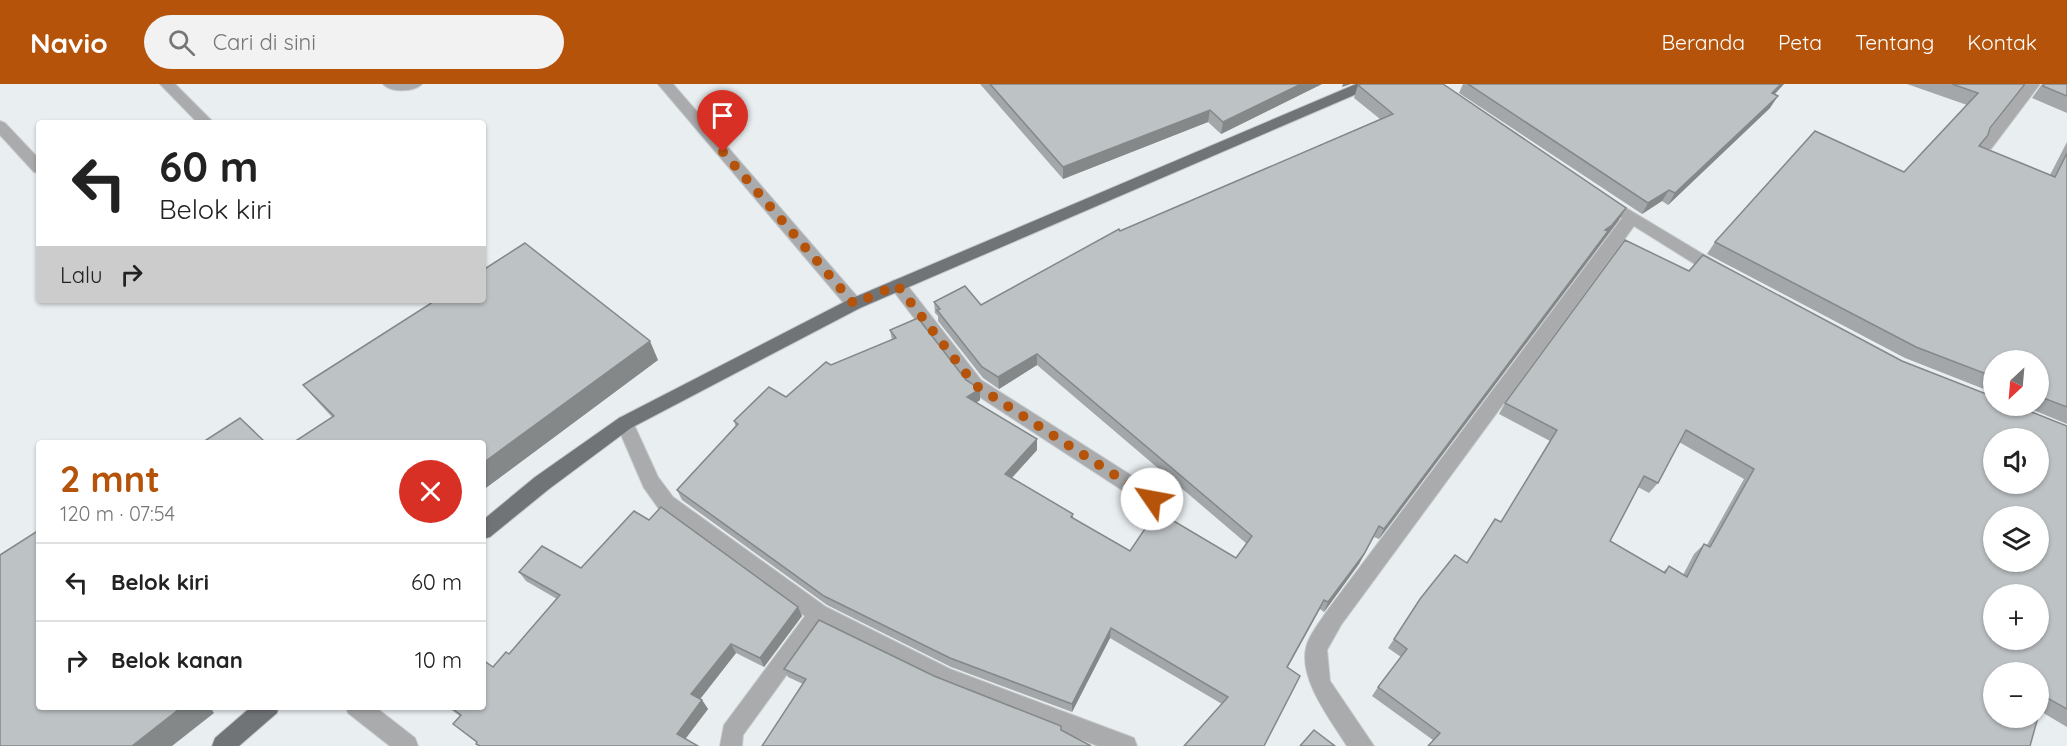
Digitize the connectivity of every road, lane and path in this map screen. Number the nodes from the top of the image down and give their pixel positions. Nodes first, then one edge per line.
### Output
1 (166, 84) edge
2 (390, 84) edge
3 (415, 84) edge
4 (665, 84) edge
5 (1368, 84) edge
6 (2032, 84) edge
7 (204, 120) edge
8 (0, 126) edge
9 (1986, 145) edge
10 (36, 165) edge
11 (1594, 193) edge
12 (1632, 218) junction
13 (1734, 279) edge
14 (897, 285) junction
15 (854, 304) junction
16 (625, 423) junction
17 (1152, 499) dead end
18 (486, 529) edge
19 (819, 614) junction
20 (264, 710) edge
21 (361, 710) edge
22 (223, 746) edge
23 (407, 746) edge
24 (732, 746) edge
25 (1126, 746) edge
26 (1363, 746) edge

1 - 7 street
2 - 3 street
4 - 15 street
5 - 14 main road
6 - 9 street
8 - 10 street
11 - 12 street
12 - 13 street
12 - 26 street
14 - 15 main road
14 - 17 street
15 - 16 main road
16 - 18 main road
16 - 19 street
19 - 24 street
19 - 25 street
20 - 22 main road
21 - 23 street

